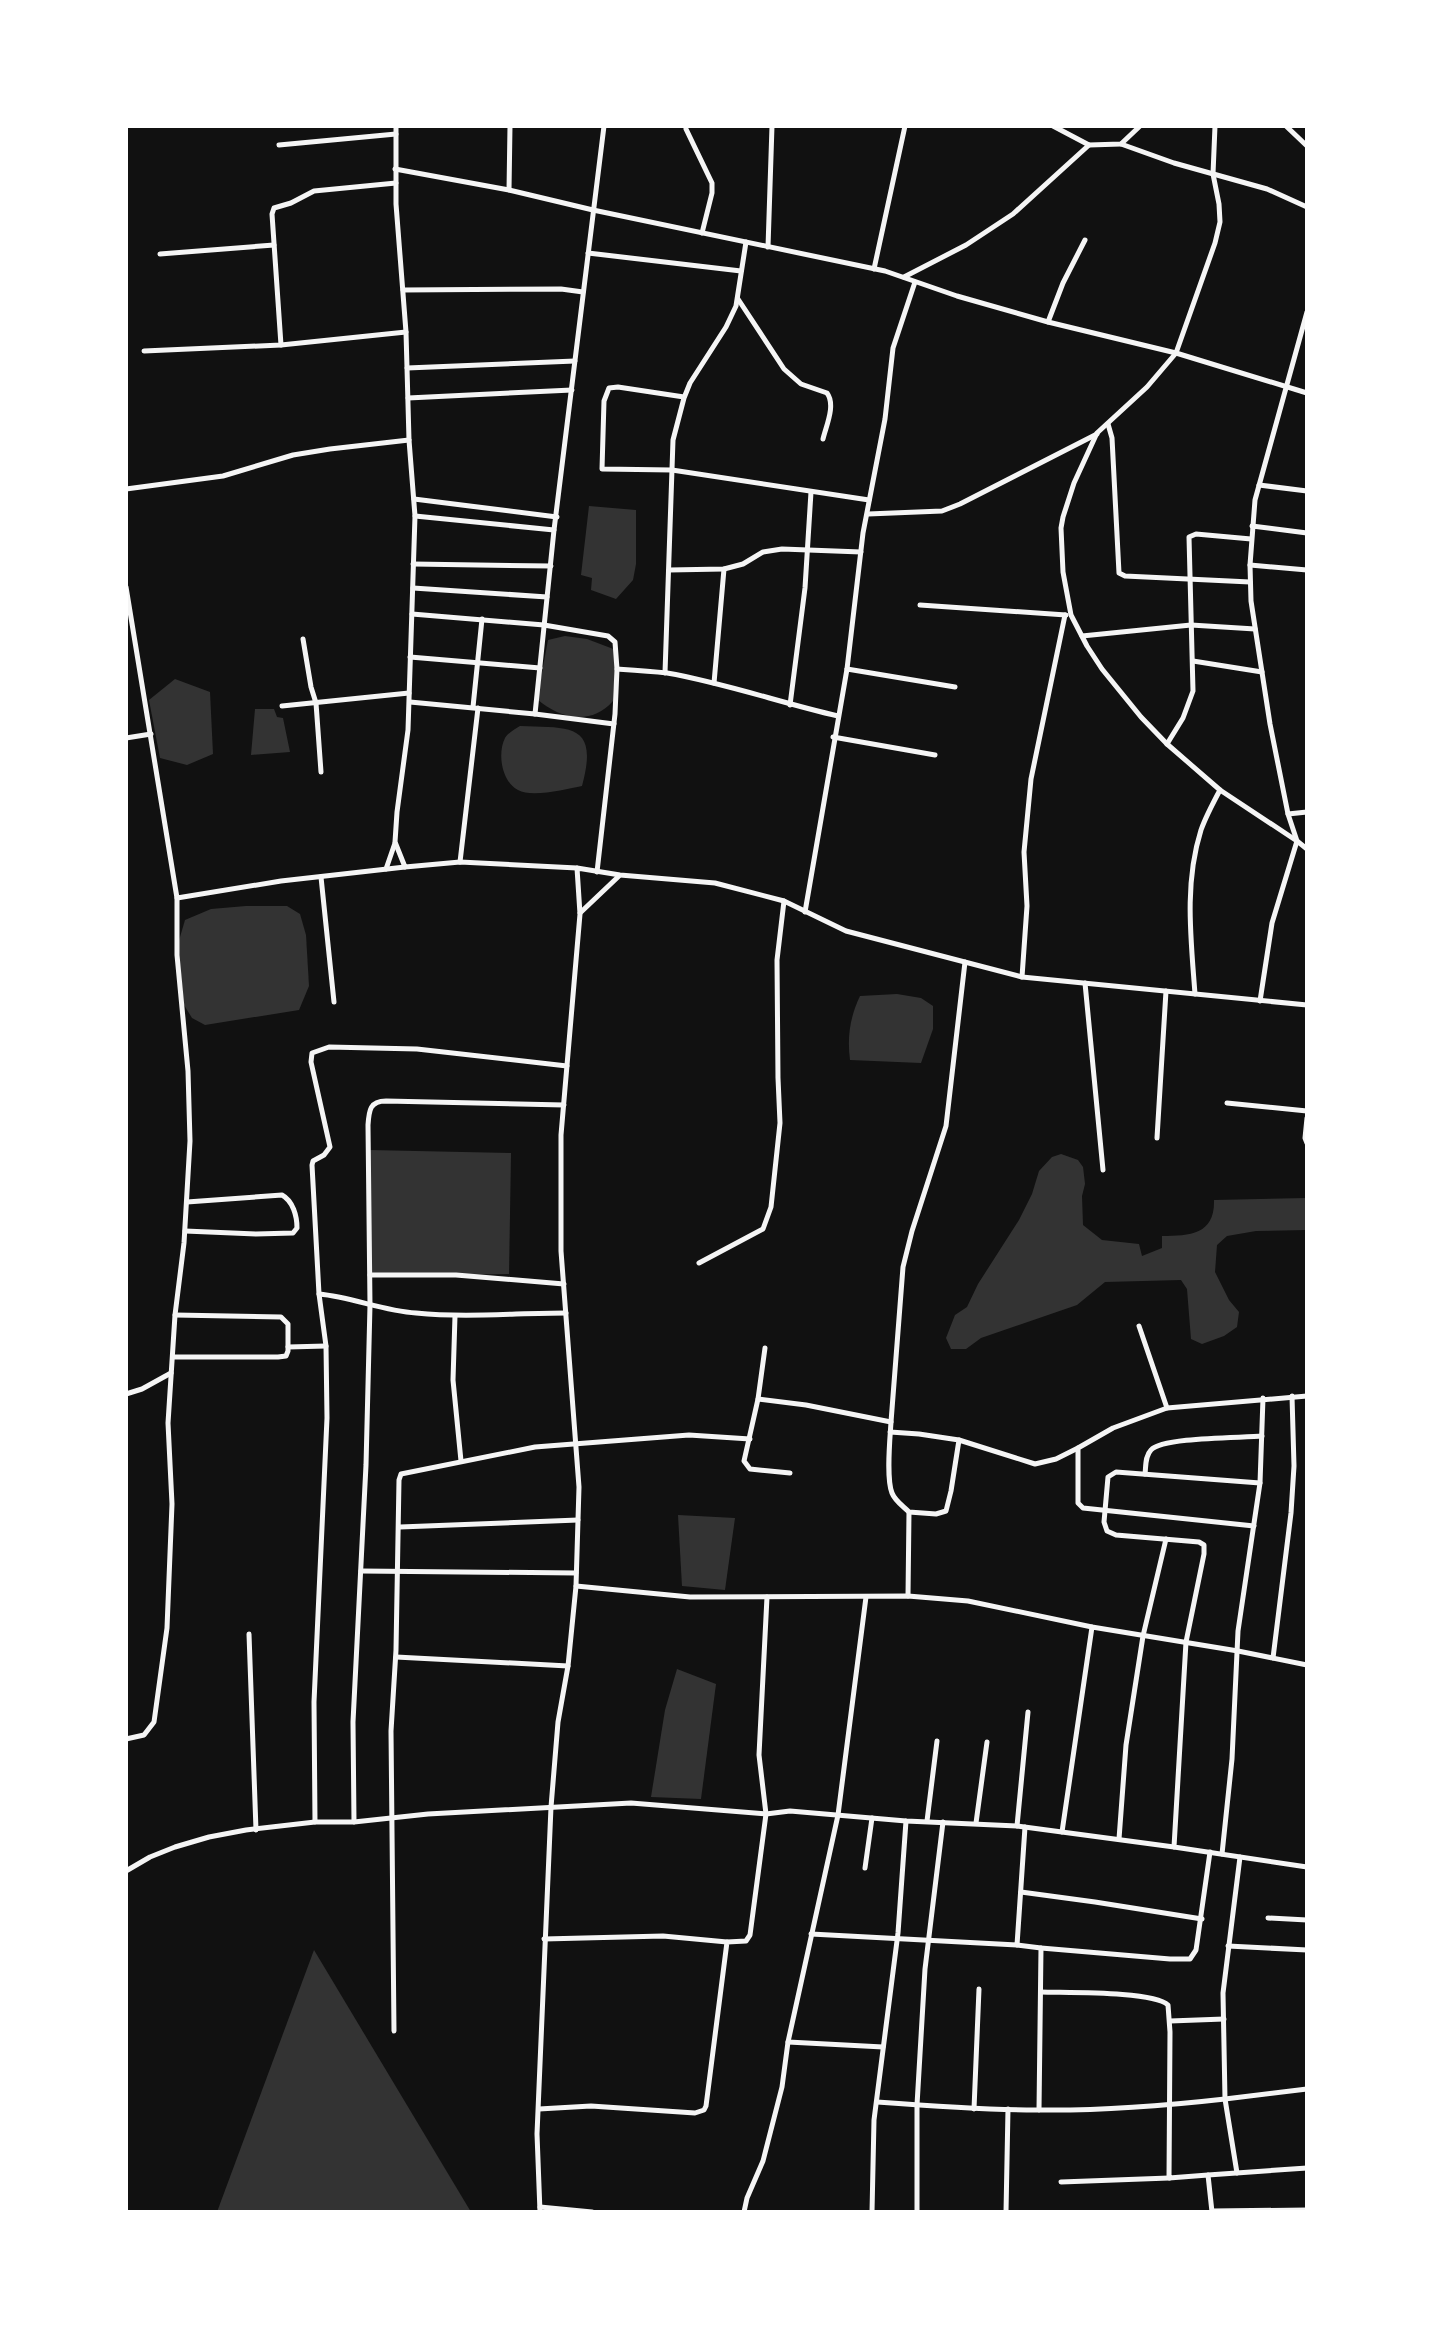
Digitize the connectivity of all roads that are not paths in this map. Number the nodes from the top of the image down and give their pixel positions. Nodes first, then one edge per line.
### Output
1 (396, 126) edge
2 (510, 126) edge
3 (604, 126) edge
4 (772, 126) edge
5 (905, 126) edge
6 (1053, 126) edge
7 (1140, 126) edge
8 (1215, 126) edge
9 (1286, 126) edge
10 (686, 129) dead end
11 (396, 134) junction
12 (1121, 144) junction
13 (279, 145) dead end
14 (1089, 145) junction
15 (1307, 146) edge
16 (395, 169) junction
17 (1213, 174) junction
18 (396, 183) junction
19 (509, 190) junction
20 (1307, 207) edge
21 (593, 210) junction
22 (702, 233) junction
23 (1085, 240) dead end
24 (746, 242) junction
25 (274, 245) junction
26 (768, 247) junction
27 (588, 253) junction
28 (160, 254) dead end
29 (874, 269) junction
30 (741, 271) junction
31 (903, 277) junction
32 (915, 282) junction
33 (403, 290) junction
34 (583, 292) junction
35 (737, 298) junction
36 (1307, 312) edge
37 (1048, 322) junction
38 (406, 332) junction
39 (281, 345) junction
40 (144, 351) dead end
41 (1176, 353) junction
42 (575, 361) junction
43 (407, 368) junction
44 (1285, 387) junction
45 (572, 390) junction
46 (1307, 393) edge
47 (408, 398) junction
48 (684, 398) junction
49 (1108, 424) junction
50 (1097, 433) junction
51 (823, 439) dead end
52 (409, 440) junction
53 (672, 470) junction
54 (1259, 485) junction
55 (126, 489) edge
56 (1307, 491) edge
57 (811, 492) junction
58 (414, 499) junction
59 (869, 500) junction
60 (868, 514) junction
61 (415, 516) junction
62 (557, 517) junction
63 (1252, 526) junction
64 (554, 530) junction
65 (1307, 533) edge
66 (1251, 539) junction
67 (807, 550) junction
68 (861, 552) junction
69 (413, 564) junction
70 (1250, 565) junction
71 (551, 566) junction
72 (724, 569) junction
73 (669, 570) junction
74 (1307, 570) edge
75 (1189, 578) junction
76 (1251, 582) junction
77 (126, 587) edge
78 (413, 588) junction
79 (547, 597) junction
80 (920, 605) dead end
81 (412, 614) junction
82 (1068, 615) junction
83 (482, 619) junction
84 (544, 625) junction
85 (1191, 625) junction
86 (1255, 629) junction
87 (1082, 636) junction
88 (303, 639) dead end
89 (410, 657) junction
90 (1193, 661) junction
91 (477, 663) junction
92 (540, 668) junction
93 (617, 669) junction
94 (847, 669) junction
95 (1262, 672) junction
96 (665, 673) junction
97 (714, 683) junction
98 (955, 687) dead end
99 (409, 693) junction
100 (410, 702) junction
101 (316, 703) junction
102 (790, 705) junction
103 (282, 706) dead end
104 (475, 708) junction
105 (535, 714) junction
106 (838, 716) junction
107 (614, 724) junction
108 (151, 734) junction
109 (833, 737) junction
110 (126, 738) edge
111 (1167, 744) junction
112 (935, 755) dead end
113 (321, 772) dead end
114 (1220, 790) junction
115 (1307, 812) edge
116 (1288, 814) junction
117 (1297, 841) junction
118 (395, 842) junction
119 (1307, 849) edge
120 (460, 862) junction
121 (405, 867) junction
122 (577, 868) junction
123 (386, 869) junction
124 (597, 872) junction
125 (620, 875) junction
126 (321, 877) junction
127 (177, 898) junction
128 (784, 901) junction
129 (805, 912) junction
130 (580, 914) junction
131 (965, 962) junction
132 (1022, 977) junction
133 (1085, 983) junction
134 (1166, 991) junction
135 (1195, 994) junction
136 (1260, 1001) junction
137 (334, 1002) dead end
138 (1307, 1005) edge
139 (567, 1066) junction
140 (1227, 1103) dead end
141 (564, 1105) junction
142 (1307, 1111) edge
143 (1307, 1118) edge
144 (1157, 1138) dead end
145 (1307, 1143) edge
146 (1103, 1170) dead end
147 (187, 1202) junction
148 (185, 1231) junction
149 (699, 1263) dead end
150 (370, 1275) junction
151 (564, 1284) junction
152 (319, 1294) junction
153 (370, 1305) junction
154 (566, 1313) junction
155 (175, 1315) junction
156 (455, 1316) junction
157 (1139, 1326) dead end
158 (326, 1346) junction
159 (288, 1347) junction
160 (765, 1348) dead end
161 (173, 1357) junction
162 (172, 1373) junction
163 (126, 1394) edge
164 (1292, 1396) junction
165 (1307, 1396) edge
166 (1263, 1398) junction
167 (758, 1399) junction
168 (1167, 1408) junction
169 (891, 1422) junction
170 (890, 1432) junction
171 (1262, 1436) junction
172 (750, 1439) junction
173 (959, 1440) junction
174 (576, 1444) junction
175 (1078, 1448) junction
176 (461, 1461) junction
177 (790, 1473) dead end
178 (1145, 1474) junction
179 (1260, 1483) junction
180 (1105, 1511) junction
181 (909, 1512) junction
182 (578, 1520) junction
183 (1254, 1526) junction
184 (400, 1527) junction
185 (1166, 1539) junction
186 (361, 1571) junction
187 (398, 1573) junction
188 (576, 1573) junction
189 (576, 1586) junction
190 (908, 1596) junction
191 (767, 1597) junction
192 (866, 1597) junction
193 (1092, 1627) junction
194 (249, 1634) dead end
195 (1143, 1636) junction
196 (1186, 1642) junction
197 (1238, 1651) junction
198 (396, 1657) junction
199 (1273, 1658) junction
200 (1307, 1665) edge
201 (568, 1666) junction
202 (1028, 1712) dead end
203 (126, 1739) edge
204 (937, 1741) dead end
205 (987, 1742) dead end
206 (551, 1807) junction
207 (766, 1814) junction
208 (838, 1815) junction
209 (390, 1818) junction
210 (872, 1818) junction
211 (906, 1821) junction
212 (927, 1821) junction
213 (315, 1822) junction
214 (354, 1822) junction
215 (943, 1822) junction
216 (976, 1823) junction
217 (1017, 1826) junction
218 (1025, 1827) junction
219 (256, 1830) junction
220 (1062, 1832) junction
221 (1119, 1839) junction
222 (1174, 1847) junction
223 (1210, 1852) junction
224 (1222, 1854) junction
225 (1240, 1857) junction
226 (1307, 1867) edge
227 (865, 1868) dead end
228 (126, 1871) edge
229 (1021, 1892) junction
230 (1268, 1918) dead end
231 (1202, 1919) junction
232 (1307, 1920) edge
233 (811, 1934) junction
234 (897, 1938) junction
235 (544, 1939) junction
236 (929, 1940) junction
237 (727, 1942) junction
238 (1017, 1945) junction
239 (1228, 1946) junction
240 (1041, 1948) junction
241 (1307, 1950) edge
242 (979, 1989) dead end
243 (1041, 1992) junction
244 (1224, 2019) junction
245 (1170, 2021) junction
246 (394, 2031) dead end
247 (788, 2042) junction
248 (883, 2047) junction
249 (1307, 2089) edge
250 (1225, 2099) junction
251 (877, 2102) junction
252 (917, 2105) junction
253 (1169, 2105) junction
254 (539, 2109) junction
255 (974, 2109) junction
256 (1008, 2109) junction
257 (1039, 2110) junction
258 (1307, 2168) edge
259 (1237, 2173) junction
260 (1208, 2175) junction
261 (1169, 2178) junction
262 (1061, 2182) dead end
263 (540, 2210) edge
264 (1307, 2210) edge
265 (592, 2212) edge
266 (744, 2212) edge
267 (872, 2212) edge
268 (917, 2212) edge
269 (1006, 2212) edge
270 (1212, 2212) edge

1 - 11 street
2 - 19 street
3 - 21 street
4 - 26 street
5 - 29 street
6 - 14 street
7 - 12 street
8 - 17 street
9 - 15 street
10 - 22 street
11 - 13 street
11 - 16 street
12 - 14 street
12 - 17 street
14 - 31 street
16 - 18 street
16 - 19 street
17 - 20 street
17 - 41 street
18 - 25 street
18 - 33 street
19 - 21 street
21 - 22 street
21 - 27 street
22 - 24 street
23 - 37 street
24 - 26 street
24 - 30 street
25 - 28 street
25 - 39 street
26 - 29 street
27 - 30 street
27 - 34 street
29 - 31 street
30 - 35 street
31 - 32 street
32 - 37 street
32 - 59 street
33 - 34 street
33 - 38 street
34 - 42 street
35 - 48 street
35 - 51 street
36 - 44 street
37 - 41 street
38 - 39 street
38 - 43 street
39 - 40 street
41 - 44 street
41 - 49 street
42 - 43 street
42 - 45 street
43 - 47 street
44 - 46 street
44 - 54 street
45 - 47 street
45 - 62 street
47 - 52 street
48 - 53 street
48 - 53 street
49 - 50 street
49 - 75 street
50 - 60 street
50 - 82 street
52 - 55 street
52 - 58 street
53 - 57 street
53 - 73 street
54 - 56 street
54 - 63 street
57 - 59 street
57 - 67 street
58 - 61 street
58 - 62 street
59 - 60 street
60 - 68 street
61 - 64 street
61 - 69 street
62 - 64 street
63 - 65 street
63 - 66 street
64 - 71 street
66 - 70 street
66 - 75 street
67 - 68 street
67 - 72 street
67 - 102 street
68 - 94 street
69 - 71 street
69 - 78 street
70 - 74 street
70 - 76 street
71 - 79 street
72 - 73 street
72 - 97 street
73 - 96 street
75 - 76 street
75 - 85 street
76 - 86 street
77 - 108 street
78 - 79 street
78 - 81 street
79 - 84 street
80 - 82 street
81 - 83 street
81 - 89 street
82 - 87 street
82 - 132 street
83 - 84 street
83 - 91 street
84 - 92 street
84 - 93 street
85 - 86 street
85 - 87 street
85 - 90 street
86 - 95 street
87 - 111 street
88 - 101 street
89 - 91 street
89 - 99 street
90 - 95 street
90 - 111 street
91 - 92 street
91 - 104 street
92 - 105 street
93 - 96 street
93 - 107 street
94 - 98 street
94 - 106 street
95 - 116 street
96 - 97 street
97 - 102 street
99 - 100 street
99 - 101 street
100 - 104 street
100 - 118 street
101 - 103 street
101 - 113 street
102 - 106 street
104 - 105 street
104 - 120 street
105 - 107 street
106 - 109 street
107 - 124 street
108 - 110 street
108 - 127 street
109 - 112 street
109 - 129 street
111 - 114 street
114 - 117 street
114 - 135 street
115 - 116 street
116 - 117 street
117 - 119 street
117 - 136 street
118 - 121 street
118 - 123 street
120 - 121 street
120 - 122 street
121 - 123 street
122 - 124 street
122 - 130 street
123 - 126 street
124 - 125 street
125 - 128 street
125 - 130 street
126 - 127 street
126 - 137 street
127 - 147 street
128 - 129 street
128 - 149 street
129 - 131 street
130 - 139 street
131 - 132 street
131 - 169 street
132 - 133 street
133 - 134 street
133 - 146 street
134 - 135 street
134 - 144 street
135 - 136 street
136 - 138 street
139 - 141 street
139 - 152 street
140 - 142 street
141 - 150 street
141 - 151 street
143 - 145 street
147 - 148 street
147 - 148 street
148 - 155 street
150 - 151 street
150 - 153 street
151 - 154 street
152 - 153 street
152 - 158 street
153 - 156 street
153 - 186 street
154 - 156 street
154 - 174 street
155 - 159 street
155 - 161 street
156 - 176 street
157 - 168 street
158 - 159 street
158 - 213 street
159 - 161 street
160 - 167 street
161 - 162 street
162 - 163 street
162 - 203 street
164 - 165 street
164 - 166 street
164 - 199 street
166 - 168 street
166 - 171 street
167 - 169 street
167 - 172 street
168 - 175 street
169 - 170 street
170 - 173 street
170 - 181 street
171 - 178 street
171 - 179 street
172 - 174 street
172 - 177 street
173 - 175 street
173 - 181 street
174 - 176 street
174 - 182 street
175 - 180 street
176 - 184 street
178 - 179 street
178 - 180 street
179 - 183 street
180 - 183 street
180 - 185 street
181 - 190 street
182 - 184 street
182 - 188 street
183 - 197 street
184 - 187 street
185 - 195 street
185 - 196 street
186 - 187 street
186 - 214 street
187 - 188 street
187 - 198 street
188 - 189 street
189 - 191 street
189 - 201 street
190 - 192 street
190 - 193 street
191 - 192 street
191 - 207 street
192 - 208 street
193 - 195 street
193 - 220 street
194 - 219 street
195 - 196 street
195 - 221 street
196 - 197 street
196 - 222 street
197 - 199 street
197 - 224 street
198 - 201 street
198 - 209 street
199 - 200 street
201 - 206 street
202 - 217 street
204 - 212 street
205 - 216 street
206 - 207 street
206 - 209 street
206 - 235 street
207 - 208 street
207 - 237 street
208 - 210 street
208 - 233 street
209 - 214 street
209 - 246 street
210 - 211 street
210 - 227 street
211 - 212 street
211 - 234 street
212 - 215 street
213 - 214 street
213 - 219 street
215 - 216 street
215 - 236 street
216 - 217 street
217 - 218 street
218 - 220 street
218 - 229 street
219 - 228 street
220 - 221 street
221 - 222 street
222 - 223 street
223 - 224 street
223 - 231 street
224 - 225 street
225 - 226 street
225 - 239 street
229 - 231 street
229 - 238 street
230 - 232 street
231 - 240 street
233 - 234 street
233 - 247 street
234 - 236 street
234 - 248 street
235 - 237 street
235 - 254 street
236 - 238 street
236 - 252 street
237 - 254 street
238 - 240 street
239 - 241 street
239 - 244 street
240 - 243 street
242 - 255 street
243 - 245 street
243 - 257 street
244 - 245 street
244 - 250 street
245 - 253 street
247 - 248 street
247 - 266 street
248 - 251 street
249 - 250 street
250 - 253 street
250 - 259 street
251 - 252 street
251 - 267 street
252 - 255 street
252 - 268 street
253 - 257 street
253 - 261 street
254 - 263 street
255 - 256 street
256 - 257 street
256 - 269 street
258 - 259 street
259 - 260 street
260 - 261 street
260 - 270 street
261 - 262 street
263 - 265 street
264 - 270 street

